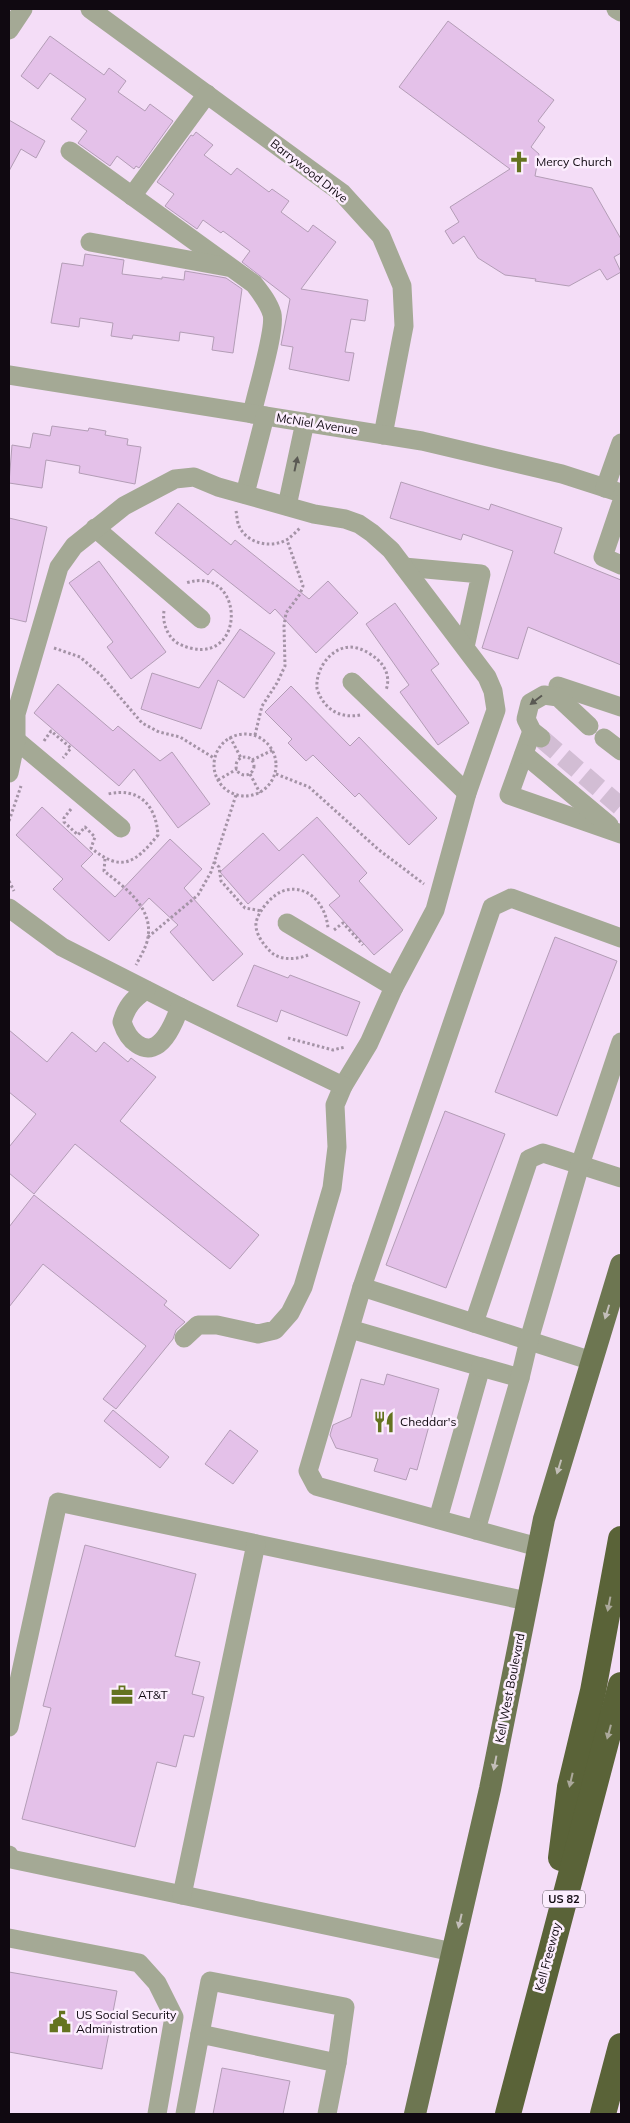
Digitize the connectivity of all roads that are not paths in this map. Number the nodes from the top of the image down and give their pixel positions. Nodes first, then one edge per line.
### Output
1 (23, 9) edge
2 (90, 9) edge
3 (616, 9) edge
4 (621, 12) edge
5 (9, 30) edge
6 (207, 94) junction
7 (70, 151) dead end
8 (132, 196) junction
9 (90, 242) dead end
10 (233, 268) junction
11 (9, 375) edge
12 (258, 415) junction
13 (306, 422) junction
14 (383, 435) junction
15 (621, 443) edge
16 (613, 491) edge
17 (240, 501) junction
18 (621, 504) edge
19 (287, 506) junction
20 (95, 528) junction
21 (621, 565) edge
22 (404, 567) junction
23 (201, 619) dead end
24 (465, 647) junction
25 (352, 682) dead end
26 (558, 686) dead end
27 (621, 707) edge
28 (589, 726) dead end
29 (604, 738) dead end
30 (22, 745) junction
31 (621, 751) edge
32 (524, 754) junction
33 (9, 773) edge
34 (466, 793) junction
35 (121, 828) dead end
36 (620, 833) edge
37 (13, 903) edge
38 (287, 923) dead end
39 (621, 938) edge
40 (394, 987) junction
41 (146, 990) junction
42 (180, 1007) junction
43 (621, 1042) edge
44 (343, 1086) junction
45 (580, 1165) junction
46 (621, 1178) edge
47 (621, 1265) edge
48 (362, 1287) junction
49 (474, 1323) junction
50 (350, 1329) junction
51 (184, 1338) dead end
52 (529, 1340) junction
53 (592, 1361) junction
54 (481, 1368) junction
55 (520, 1378) junction
56 (438, 1519) junction
57 (476, 1530) junction
58 (621, 1539) edge
59 (256, 1544) junction
60 (538, 1547) junction
61 (528, 1601) junction
62 (621, 1685) edge
63 (9, 1727) edge
64 (9, 1855) edge
65 (182, 1895) junction
66 (9, 1938) edge
67 (550, 1951) junction
68 (453, 1952) junction
69 (534, 2010) junction
70 (200, 2034) junction
71 (621, 2046) edge
72 (337, 2063) junction
73 (157, 2114) edge
74 (185, 2114) edge
75 (327, 2114) edge
76 (415, 2114) edge
77 (496, 2114) edge
78 (508, 2114) edge
79 (604, 2114) edge

1 - 5 street
2 - 6 street, Barrywood Drive
3 - 4 street
6 - 8 street
6 - 14 street, Barrywood Drive
7 - 8 street
8 - 10 street
9 - 10 street
10 - 12 street
11 - 12 street, McNiel Avenue
12 - 13 street, McNiel Avenue
12 - 17 street
13 - 14 street, McNiel Avenue
19 -> 13 street
14 - 16 street, McNiel Avenue
15 - 16 street
17 - 19 street
17 - 20 street
18 - 21 street
19 - 22 street
20 - 23 street
20 - 30 street
22 - 24 street
22 - 24 street
24 - 34 street
25 - 34 street
26 - 27 street
28 -> 32 street
29 - 31 street
30 - 33 street
30 - 35 street
32 - 36 street
32 - 36 street
34 - 40 street
37 - 41 street
38 - 40 street
39 - 48 street
40 - 44 street
41 - 42 street
41 - 42 street
42 - 44 street
43 - 45 street
44 - 51 street
45 - 46 street
45 - 49 street
45 - 52 street
47 -> 53 main road, Kell West Boulevard
48 - 49 street
48 - 50 street
49 - 52 street
50 - 54 street
50 - 56 street
52 - 53 street
52 - 55 street
53 -> 60 main road, Kell West Boulevard
54 - 55 street
54 - 56 street
55 - 57 street
56 - 57 street
57 - 60 street
58 -> 67 highway
59 - 61 street
59 - 63 street
59 - 65 street
60 - 61 main road, Kell West Boulevard
61 -> 68 main road, Kell West Boulevard
62 -> 67 highway, Kell Freeway / US 82
64 - 65 street
65 - 68 street
66 - 73 street
67 - 69 highway, Kell Freeway / US 82
68 - 76 main road, Kell West Boulevard
69 - 77 highway
69 - 78 highway, Kell Freeway / US 82
70 - 72 street
70 - 72 street
70 - 74 street
71 - 79 highway
72 - 75 street

